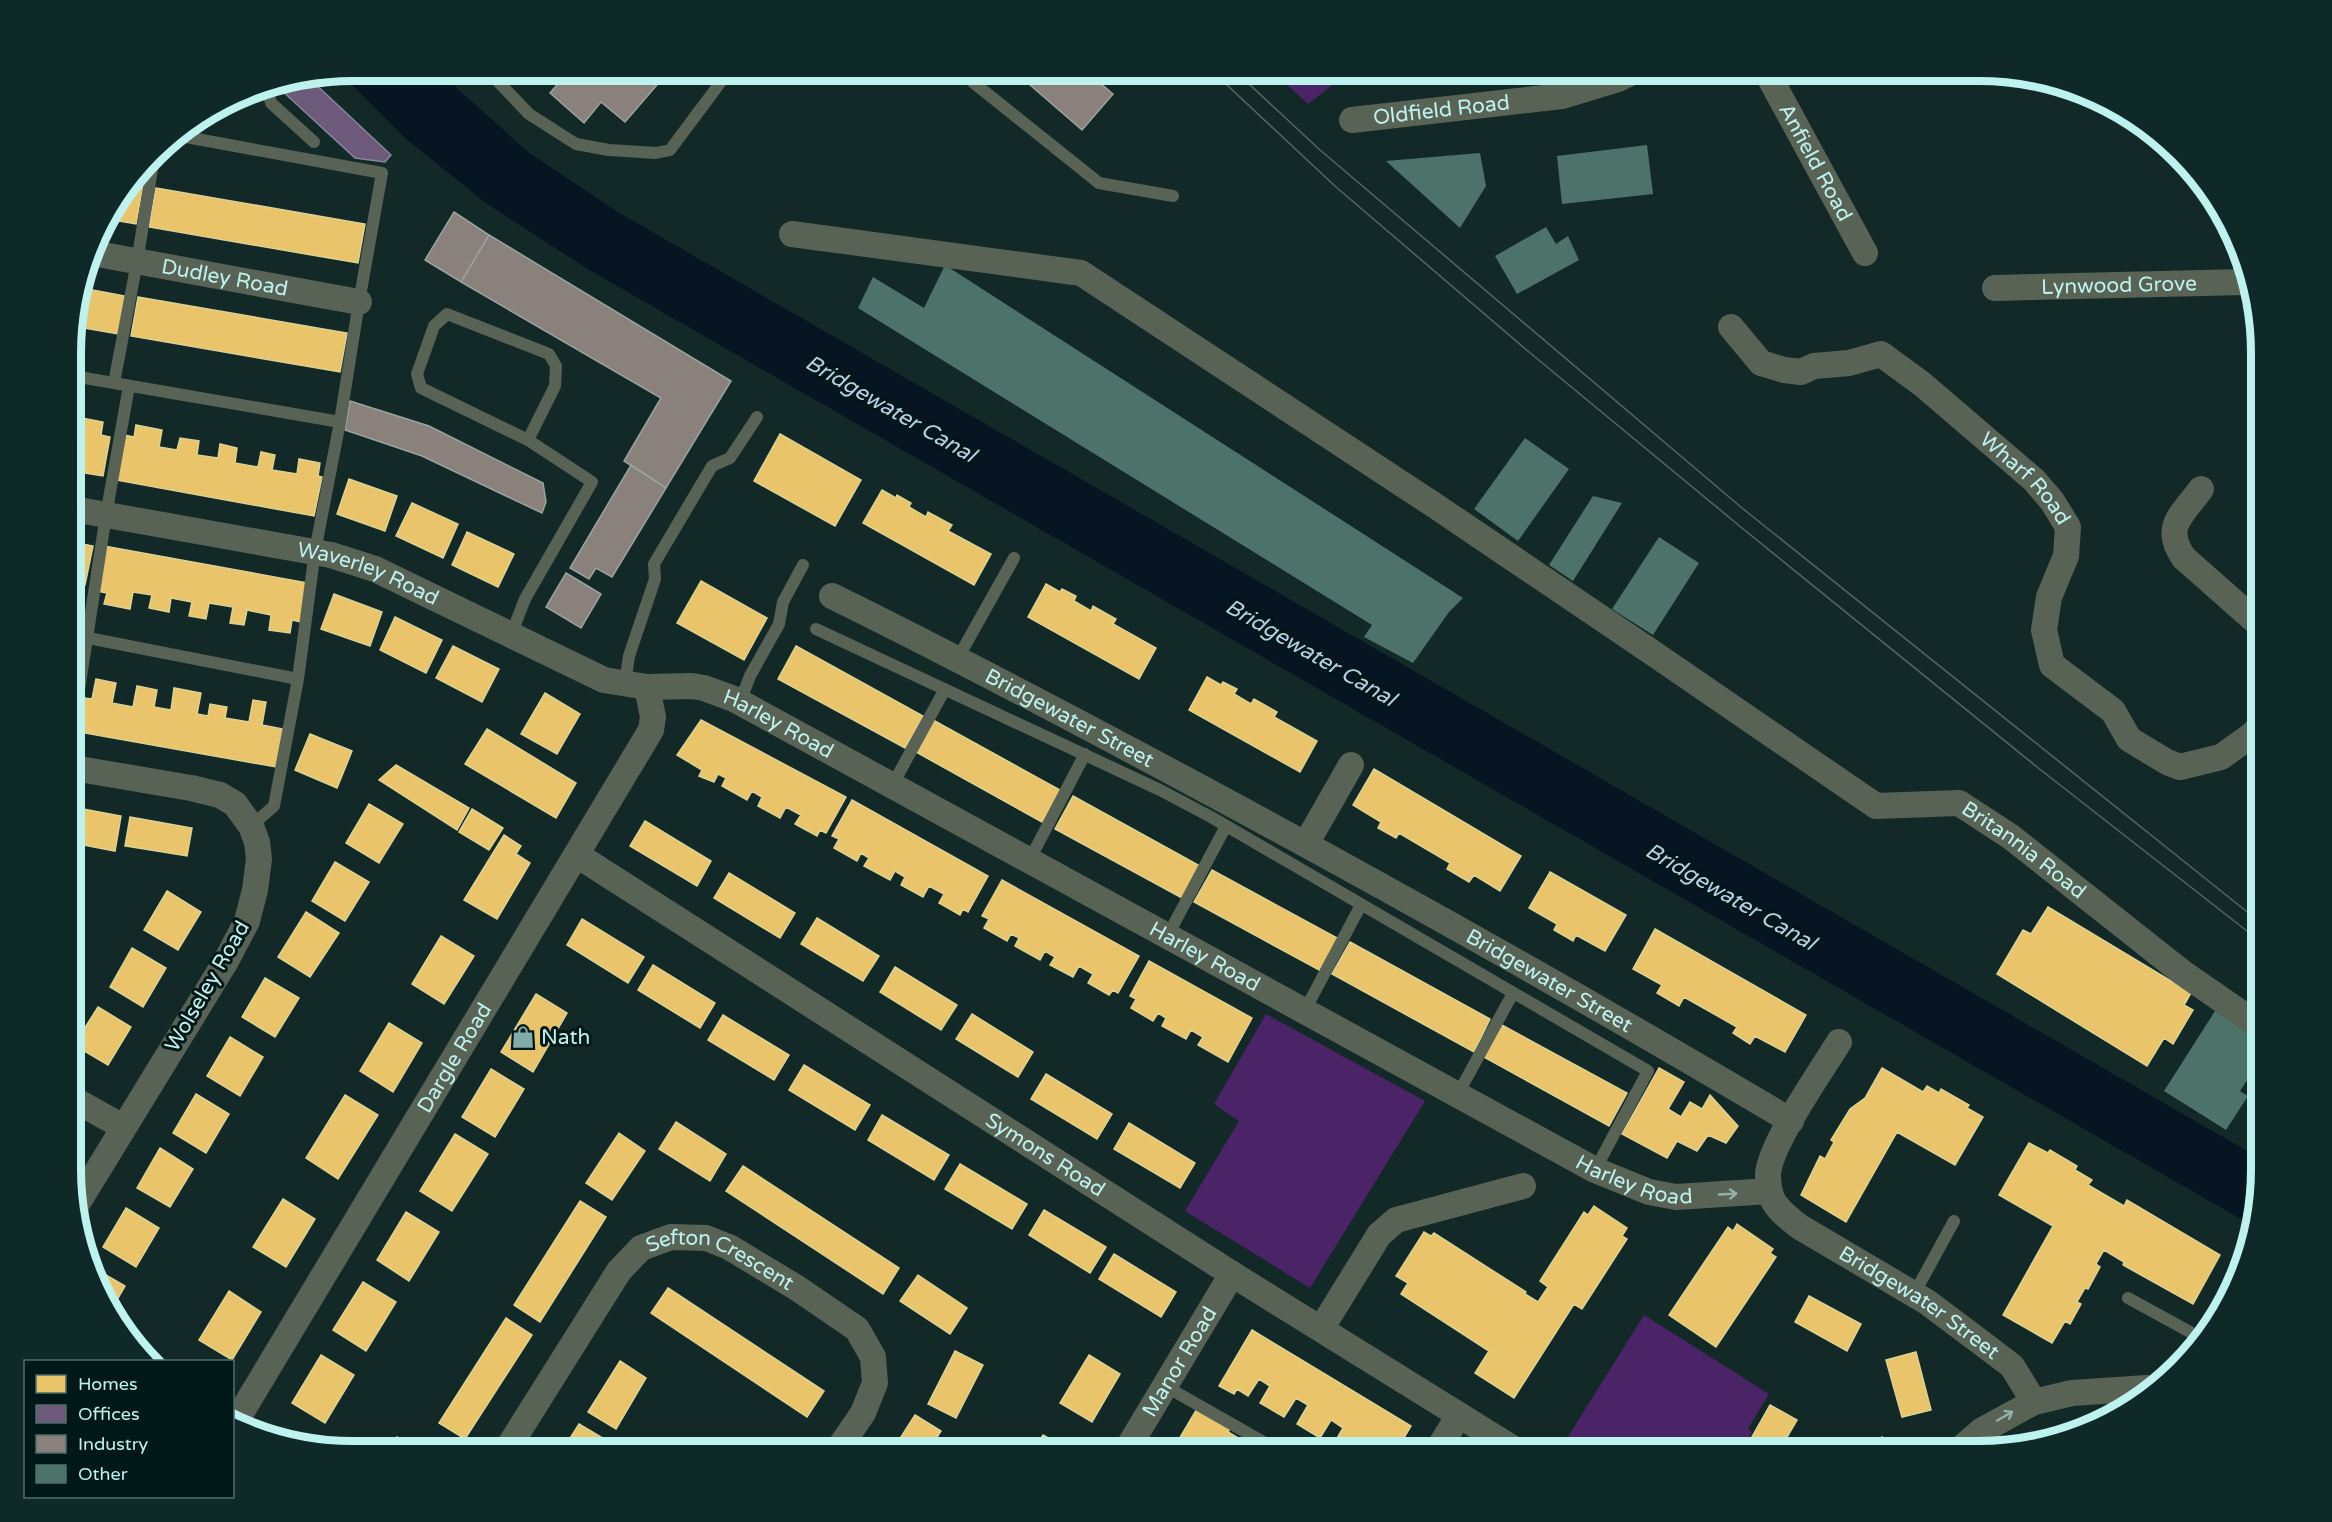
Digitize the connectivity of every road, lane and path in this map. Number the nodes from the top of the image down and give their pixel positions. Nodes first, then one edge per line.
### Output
1 (500, 81) edge
2 (721, 81) edge
3 (973, 81) edge
4 (1611, 81) edge
5 (1772, 81) edge
6 (269, 94) edge
7 (1352, 120) dead end
8 (187, 137) edge
9 (314, 142) dead end
10 (152, 170) edge
11 (1173, 196) dead end
12 (792, 234) dead end
13 (1865, 253) dead end
14 (99, 255) edge
15 (137, 262) junction
16 (2242, 282) edge
17 (1995, 288) dead end
18 (359, 302) junction
19 (1731, 327) dead end
20 (81, 377) edge
21 (114, 383) junction
22 (129, 386) junction
23 (757, 417) dead end
24 (340, 422) junction
25 (528, 440) junction
26 (2201, 489) dead end
27 (81, 510) edge
28 (106, 515) junction
29 (315, 551) junction
30 (1014, 558) dead end
31 (802, 566) dead end
32 (832, 597) dead end
33 (2251, 617) edge
34 (816, 629) dead end
35 (511, 635) junction
36 (81, 636) edge
37 (87, 637) junction
38 (958, 658) junction
39 (81, 676) edge
40 (298, 679) junction
41 (636, 685) junction
42 (945, 689) junction
43 (740, 702) junction
44 (2251, 736) edge
45 (1085, 754) junction
46 (1351, 765) dead end
47 (81, 769) edge
48 (893, 784) junction
49 (251, 826) junction
50 (1226, 826) junction
51 (1306, 844) junction
52 (577, 855) junction
53 (1030, 859) junction
54 (1361, 905) junction
55 (1168, 935) junction
56 (1514, 993) junction
57 (1305, 1010) junction
58 (2251, 1020) edge
59 (1839, 1042) dead end
60 (1458, 1094) junction
61 (81, 1103) edge
62 (1791, 1121) junction
63 (123, 1127) junction
64 (1595, 1170) junction
65 (1523, 1186) dead end
66 (1769, 1191) junction
67 (82, 1195) edge
68 (1954, 1221) dead end
69 (1232, 1274) junction
70 (1914, 1294) junction
71 (2128, 1298) dead end
72 (1322, 1329) junction
73 (2195, 1335) edge
74 (1165, 1386) junction
75 (2140, 1388) edge
76 (2034, 1402) junction
77 (1459, 1415) junction
78 (239, 1416) edge
79 (512, 1441) edge
80 (844, 1441) edge
81 (1132, 1441) edge
82 (1261, 1441) edge
83 (1443, 1441) edge
84 (1501, 1441) edge
85 (1970, 1441) edge

1 - 2 lane
3 - 11 lane
4 - 7 street, Oldfield Road
5 - 13 street, Anfield Road
6 - 9 lane
8 - 18 lane
10 - 15 lane
12 - 58 street, Britannia Road
14 - 15 street, Dudley Road
15 - 18 street, Dudley Road
15 - 21 lane
16 - 17 street, Lynwood Grove
18 - 24 lane
19 - 44 street, Wharf Road
20 - 21 lane
21 - 22 lane
22 - 24 lane
22 - 28 lane
23 - 41 lane
24 - 29 lane
25 - 25 lane
25 - 35 lane
26 - 33 street
27 - 28 street, Waverley Road
28 - 29 street, Waverley Road
28 - 37 lane
29 - 35 street, Waverley Road
29 - 40 lane
30 - 38 lane
31 - 43 lane
32 - 38 street, Bridgewater Street
34 - 42 lane
35 - 41 street, Waverley Road
36 - 37 lane
37 - 39 lane
37 - 40 lane
38 - 51 street, Bridgewater Street
40 - 49 lane
41 - 43 street, Harley Road
41 - 52 street, Dargle Road
42 - 45 lane
42 - 48 lane
43 - 48 street, Harley Road
45 - 50 lane
45 - 53 lane
46 - 51 street
47 - 49 street, Wolseley Road
48 - 53 street, Harley Road
49 - 63 street, Wolseley Road
50 - 54 lane
50 - 55 lane
51 - 62 street, Bridgewater Street
52 - 69 street, Symons Road
52 - 78 street, Dargle Road
53 - 55 street, Harley Road
54 - 56 lane
54 - 57 lane
55 - 57 street, Harley Road
56 - 60 lane
56 - 64 lane
57 - 60 street, Harley Road
59 - 62 street
60 - 64 street, Harley Road
61 - 63 street
62 - 66 street
63 - 67 street, Wolseley Road
64 -> 66 street, Harley Road
65 - 72 street
66 - 70 street, Bridgewater Street
68 - 70 lane
69 - 72 street, Symons Road
69 - 74 street, Manor Road
70 - 76 street, Bridgewater Street
71 - 73 lane
72 - 77 street, Symons Road
74 - 81 street, Manor Road
74 - 82 lane
75 - 76 street
85 -> 76 street
77 - 83 street
77 - 84 street, Symons Road
79 - 80 street, Sefton Crescent

